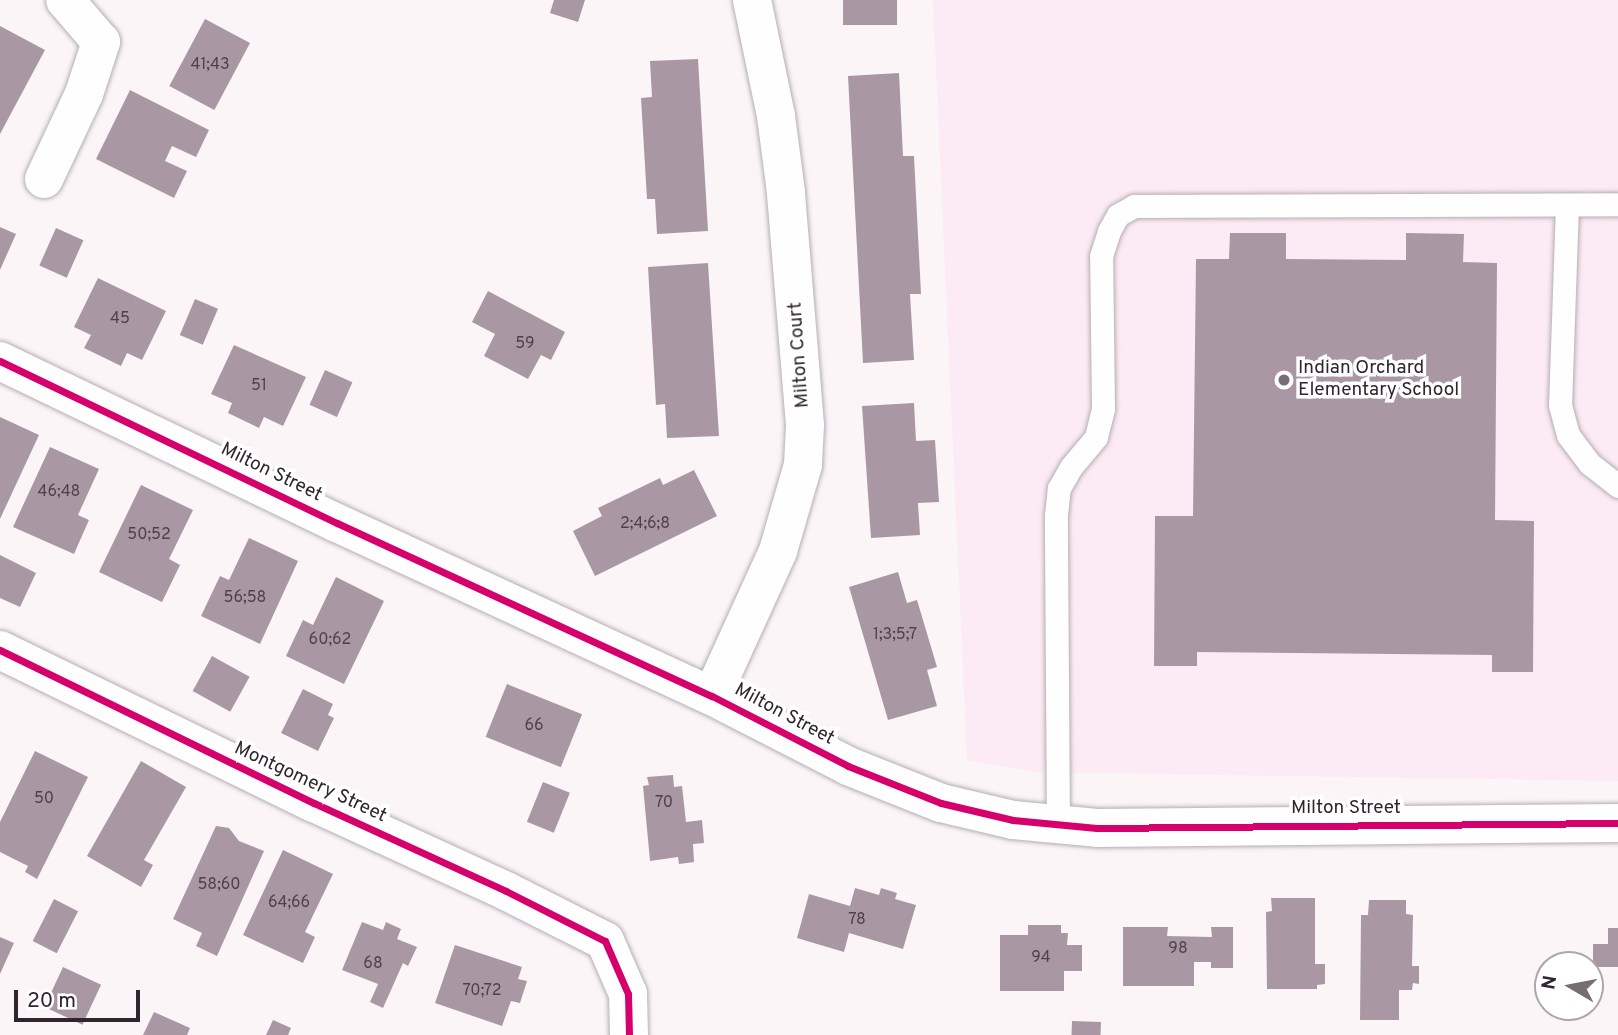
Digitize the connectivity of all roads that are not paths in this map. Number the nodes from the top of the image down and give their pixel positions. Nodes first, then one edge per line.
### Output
1 (65, 0) edge
2 (752, 0) edge
3 (44, 179) dead end
4 (1618, 204) edge
5 (1567, 205) junction
6 (0, 361) edge
7 (1618, 486) edge
8 (0, 650) edge
9 (712, 696) junction
10 (1618, 823) edge
11 (1058, 825) junction
12 (629, 1035) edge

1 - 3 street
2 - 9 street, Milton Court
4 - 5 lane
5 - 7 lane
5 - 11 lane
6 - 9 street, Milton Street
8 - 12 street, Montgomery Street
9 - 11 street, Milton Street
10 - 11 street, Milton Street

